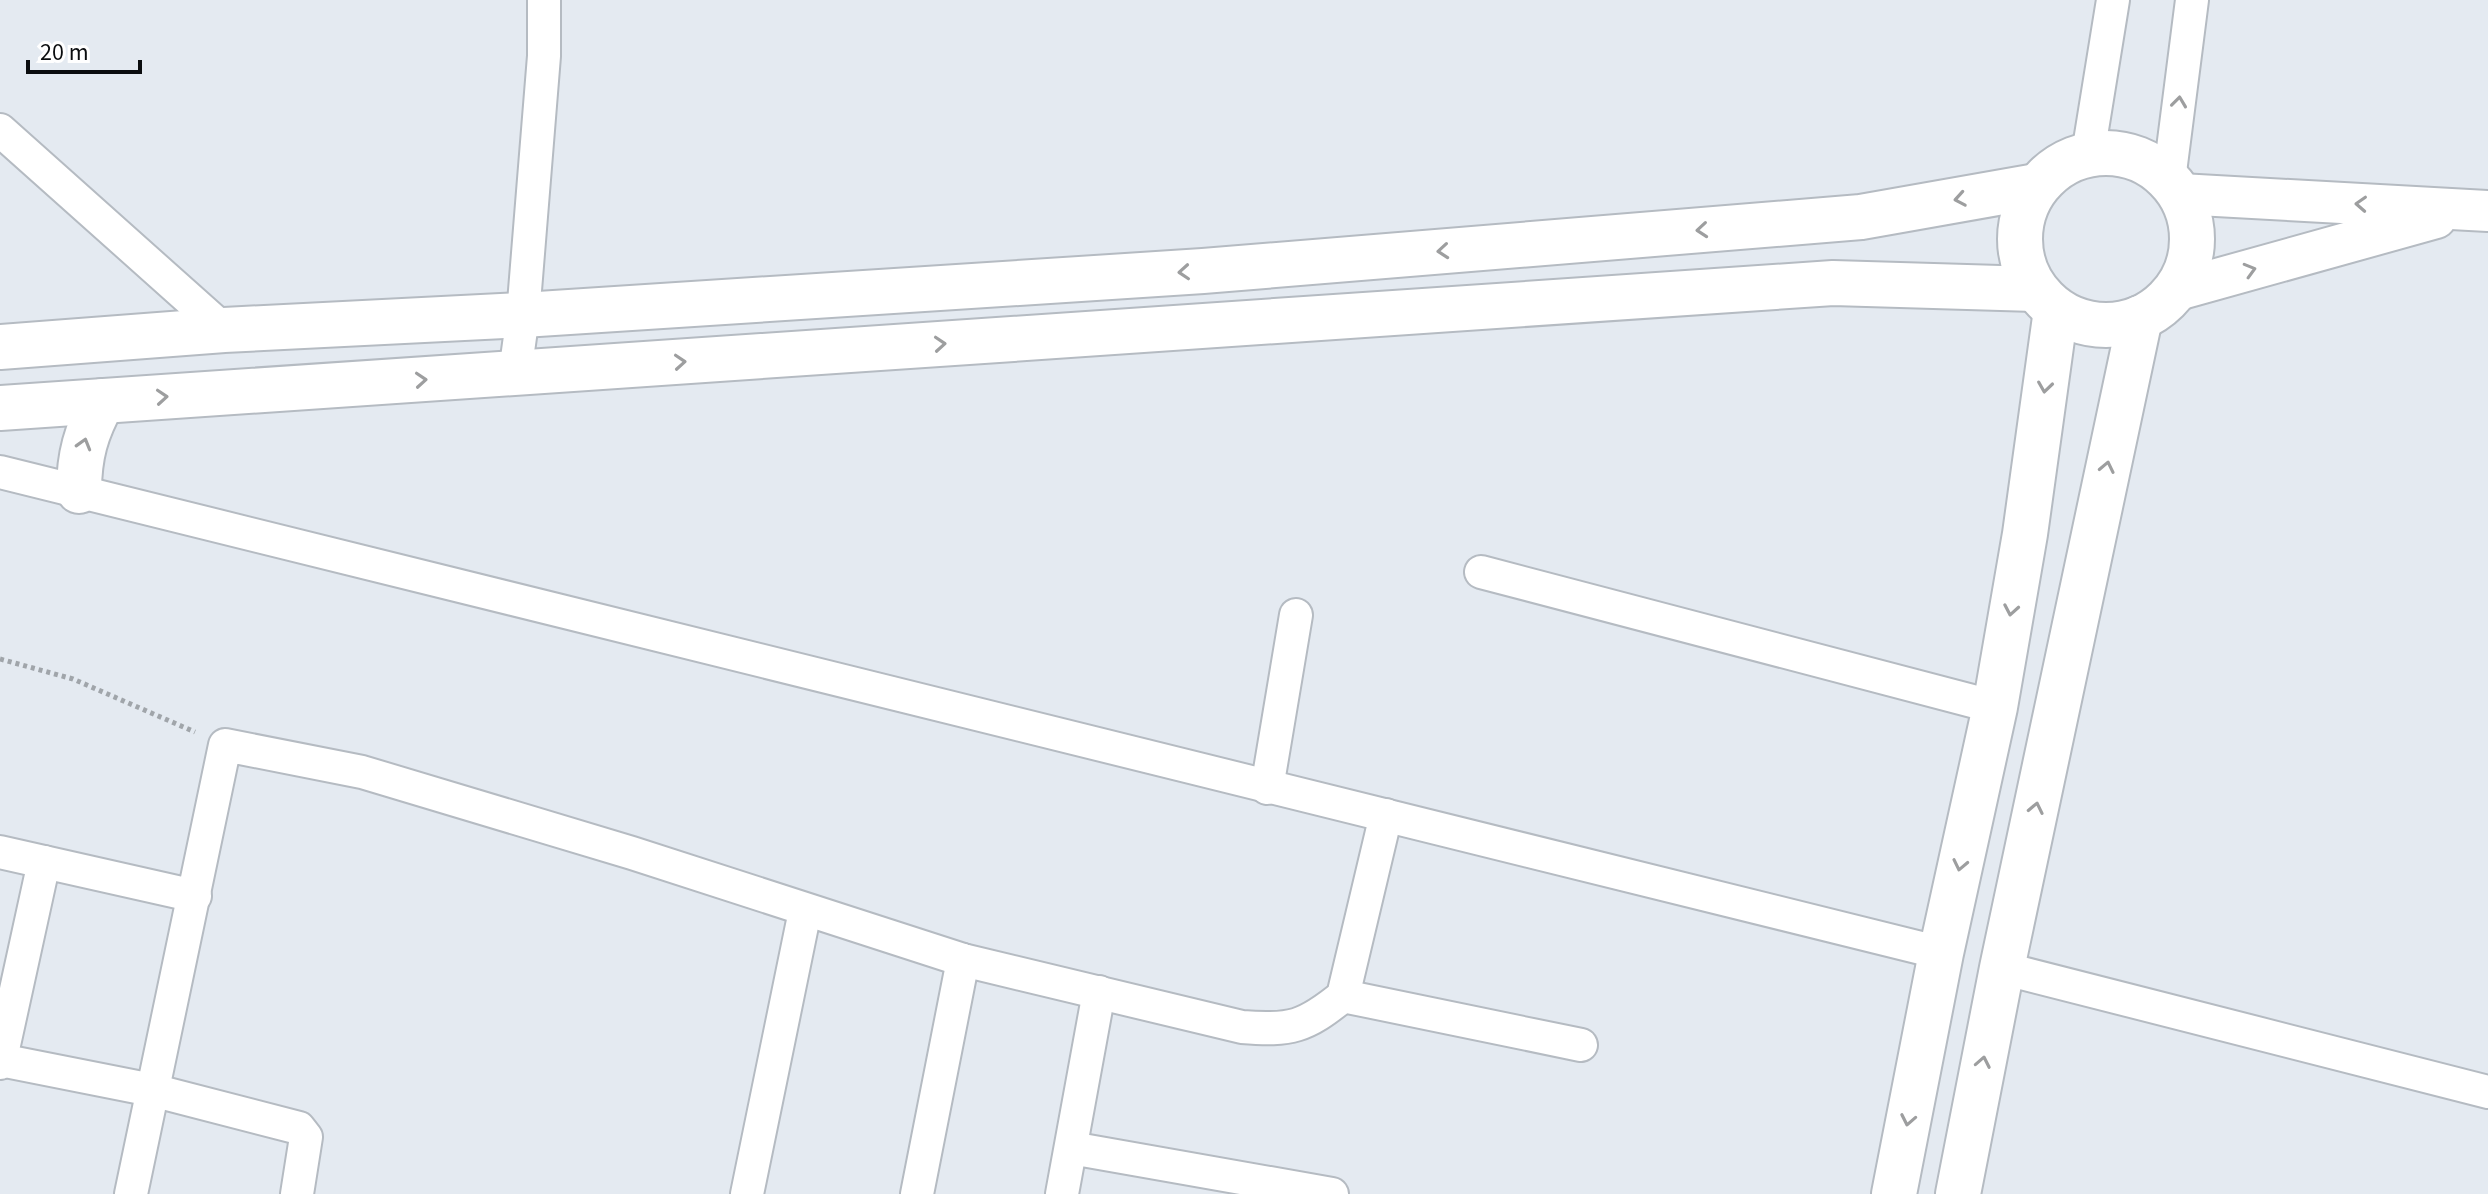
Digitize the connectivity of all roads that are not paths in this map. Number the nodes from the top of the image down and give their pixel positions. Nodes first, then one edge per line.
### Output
1 (544, 0) edge
2 (563, 0) edge
3 (2113, 0) edge
4 (2192, 0) edge
5 (544, 56) junction
6 (0, 130) edge
7 (2088, 154) junction
8 (2037, 186) junction
9 (2174, 187) junction
10 (2477, 210) edge
11 (2174, 291) junction
12 (2045, 300) junction
13 (523, 315) junction
14 (2140, 318) junction
15 (224, 330) junction
16 (0, 347) edge
17 (515, 373) junction
18 (103, 401) junction
19 (0, 408) edge
20 (0, 472) edge
21 (79, 491) junction
22 (1481, 572) dead end
23 (1296, 615) dead end
24 (1995, 707) junction
25 (1267, 788) junction
26 (1386, 815) junction
27 (0, 852) edge
28 (44, 862) junction
29 (195, 896) junction
30 (805, 911) junction
31 (1941, 953) junction
32 (963, 960) junction
33 (2002, 968) junction
34 (1099, 992) junction
35 (1343, 996) junction
36 (1581, 1045) dead end
37 (0, 1061) edge
38 (152, 1090) junction
39 (2488, 1092) edge
40 (1071, 1148) junction
41 (1244, 1187) edge
42 (131, 1194) edge
43 (297, 1194) edge
44 (747, 1194) edge
45 (917, 1194) edge
46 (1062, 1194) edge
47 (1332, 1194) edge
48 (1894, 1194) edge
49 (1958, 1194) edge

1 - 5 street
2 - 5 street
3 - 7 street
9 -> 4 street
5 - 13 street
6 - 15 street
7 - 8 main road
7 - 9 main road
8 - 12 main road
8 -> 13 main road
10 -> 9 street
9 - 11 main road
11 -> 10 street
11 - 14 main road
12 - 14 main road
17 -> 12 main road
12 -> 24 main road
13 - 15 main road
13 - 17 street
33 -> 14 main road
15 - 16 main road
18 -> 17 main road
18 - 19 main road
21 -> 18 main road
20 - 21 street
21 - 25 street
22 - 24 street
23 - 25 street
24 -> 31 main road
25 - 26 street
26 - 31 street
26 - 35 street
27 - 28 street
28 - 29 street
28 - 37 street
29 - 30 street
29 - 38 street
30 - 32 street
30 - 44 street
31 -> 48 main road
32 - 34 street
32 - 45 street
33 - 39 street
49 -> 33 main road
34 - 35 street
34 - 40 street
35 - 36 street
37 - 38 street
38 - 42 street
38 - 43 street
40 - 41 street
40 - 46 street
41 - 47 street

